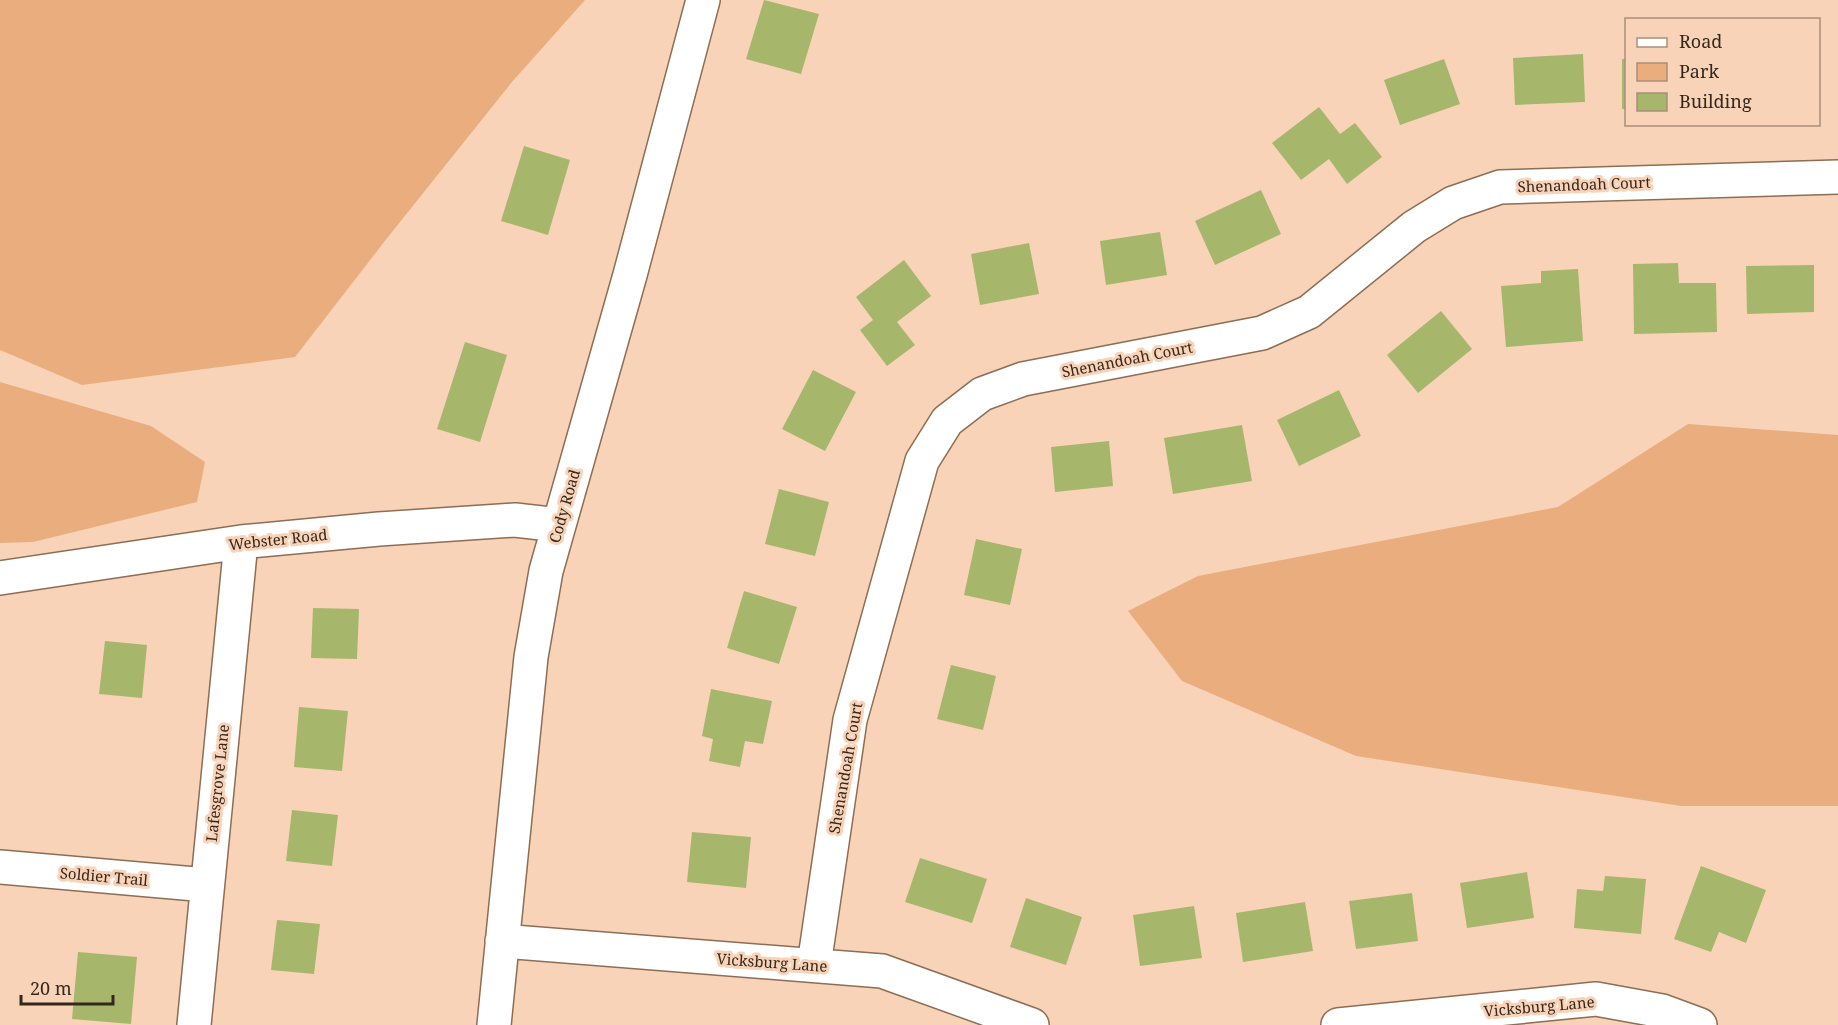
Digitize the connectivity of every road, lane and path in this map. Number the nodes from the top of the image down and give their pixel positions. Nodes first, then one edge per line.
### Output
1 (703, 0) edge
2 (1838, 177) edge
3 (559, 525) junction
4 (241, 542) junction
5 (0, 578) edge
6 (0, 867) edge
7 (207, 885) junction
8 (502, 941) junction
9 (814, 965) junction
10 (194, 1025) edge
11 (494, 1025) edge
12 (1032, 1025) edge
13 (1338, 1025) edge
14 (1700, 1025) edge

1 - 3 street, Cody Road
2 - 9 street, Shenandoah Court
3 - 4 street, Webster Road
3 - 8 street, Cody Road
4 - 5 street, Webster Road
4 - 7 street, Lafesgrove Lane
6 - 7 street, Soldier Trail
7 - 10 street, Lafesgrove Lane
8 - 9 street, Vicksburg Lane
8 - 11 street, Cody Road
9 - 12 street, Vicksburg Lane
13 - 14 street, Vicksburg Lane

